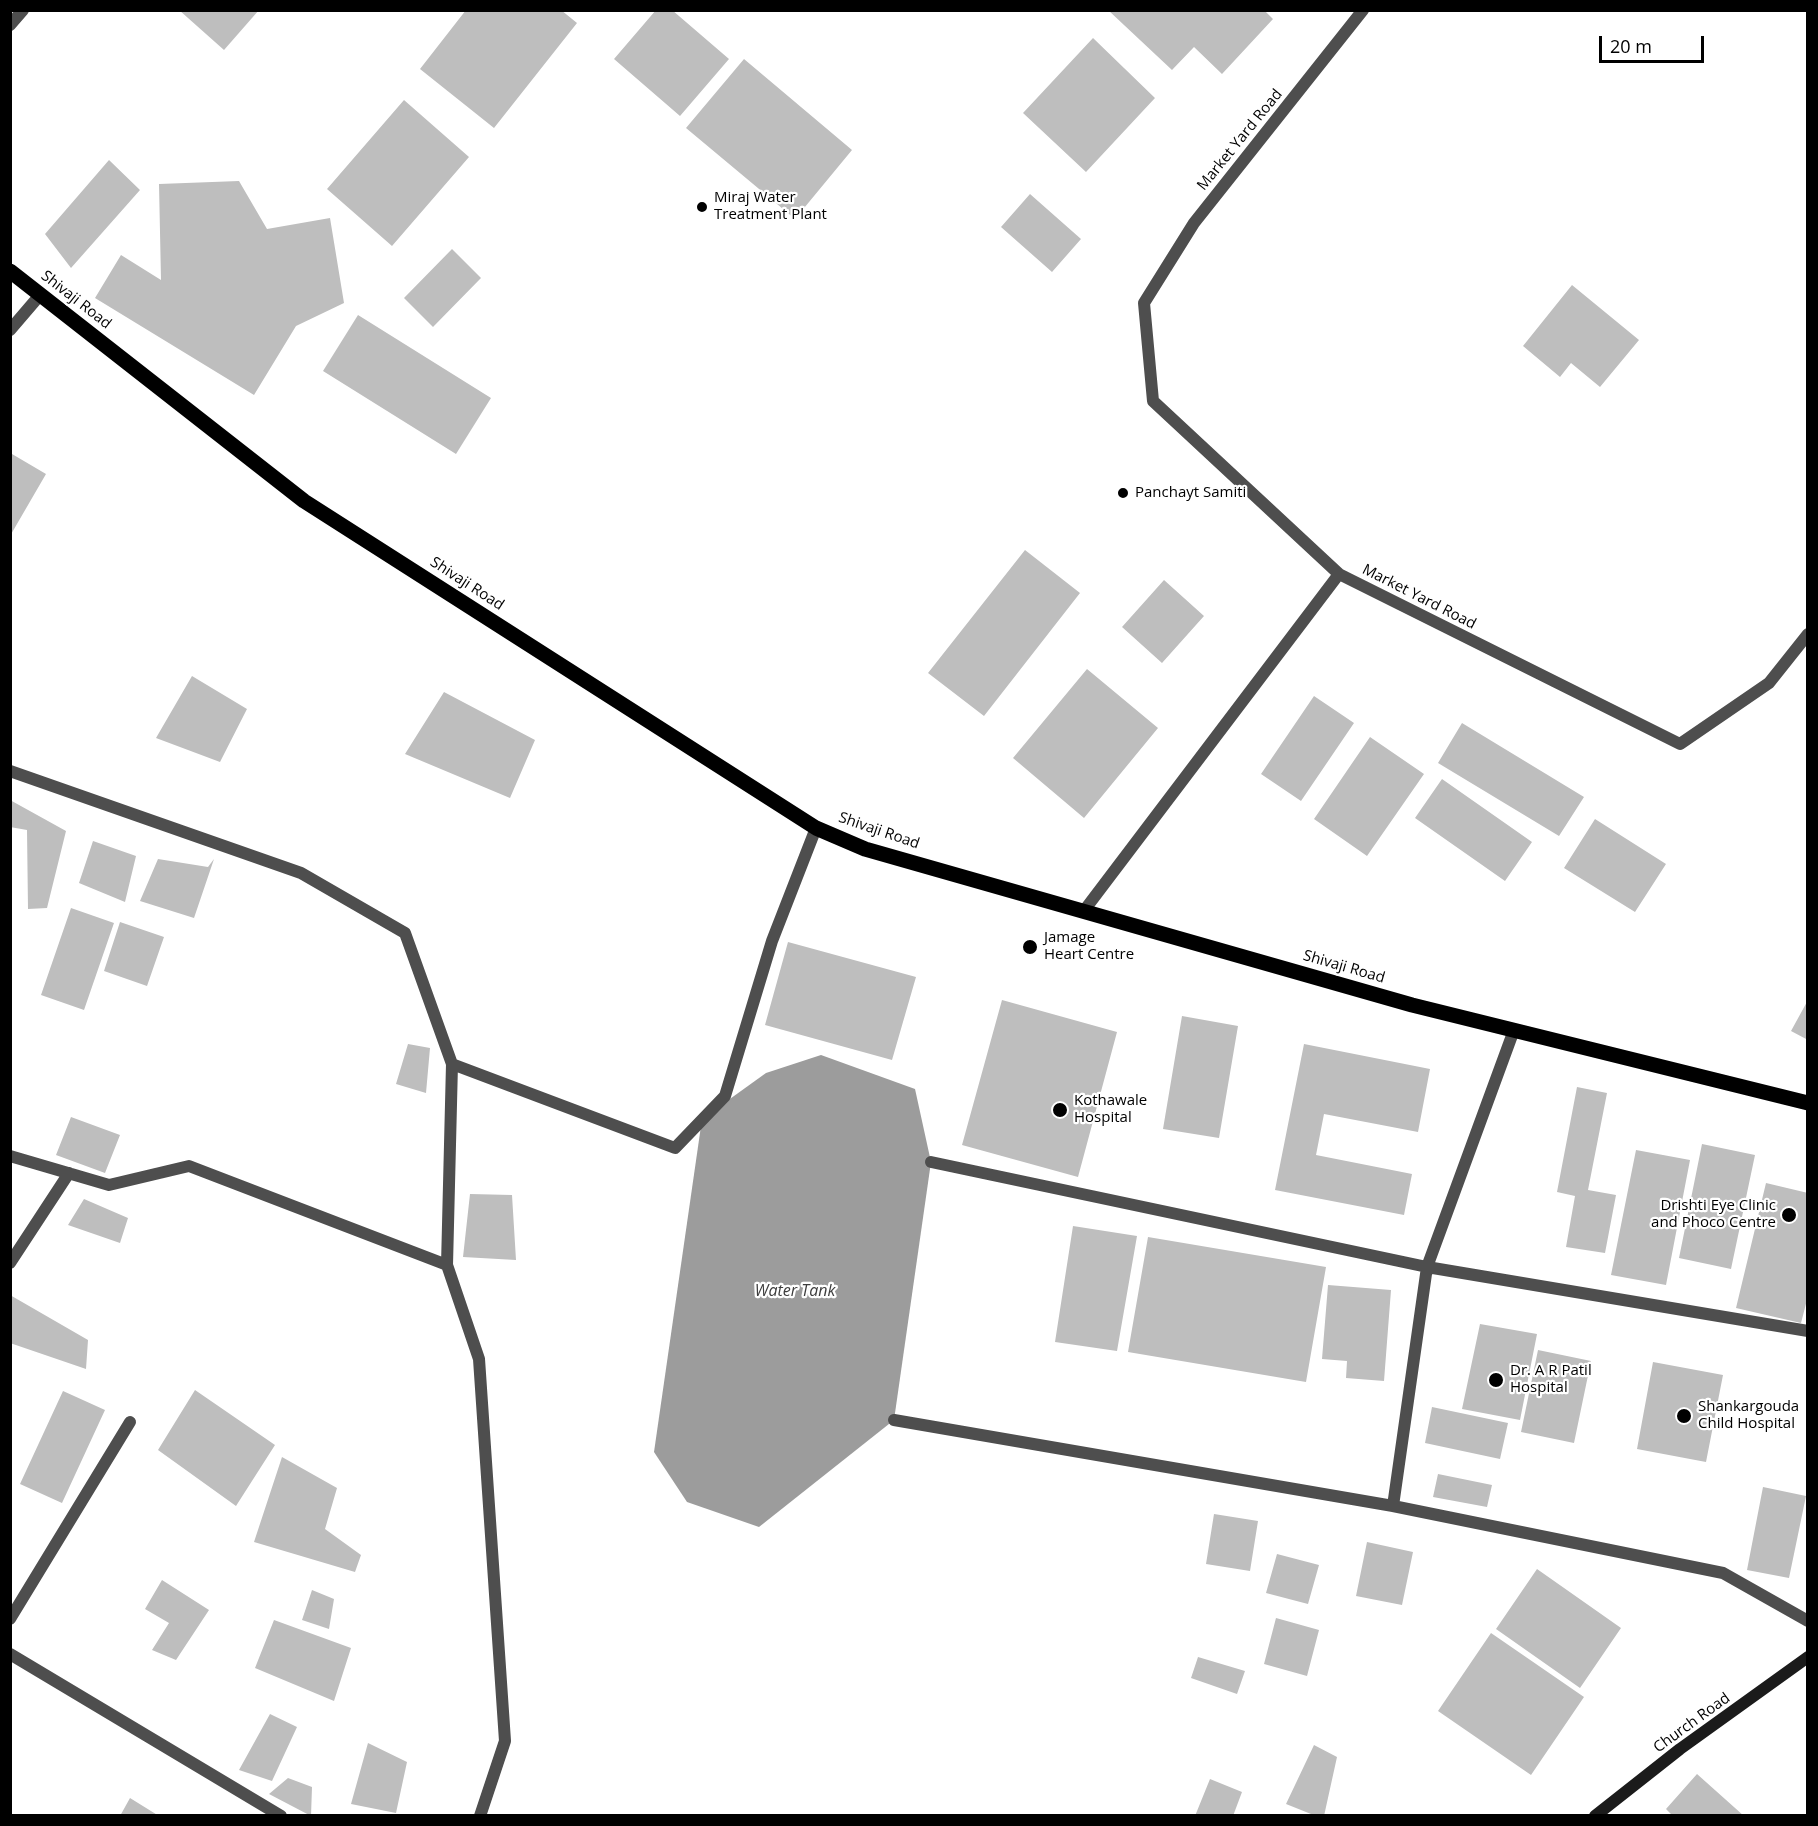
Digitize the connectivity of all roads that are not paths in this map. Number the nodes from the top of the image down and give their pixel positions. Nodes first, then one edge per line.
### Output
1 (23, 10) edge
2 (1363, 10) edge
3 (10, 25) edge
4 (10, 271) edge
5 (40, 295) junction
6 (10, 330) edge
7 (1339, 574) junction
8 (1808, 634) edge
9 (10, 771) edge
10 (816, 828) junction
11 (1083, 912) junction
12 (1514, 1030) junction
13 (452, 1064) junction
14 (1808, 1103) edge
15 (10, 1156) edge
16 (931, 1162) dead end
17 (69, 1173) junction
18 (10, 1263) edge
19 (447, 1265) junction
20 (1427, 1267) junction
21 (1808, 1331) edge
22 (894, 1420) dead end
23 (130, 1422) dead end
24 (1393, 1506) junction
25 (10, 1618) edge
26 (1808, 1621) edge
27 (10, 1654) edge
28 (1808, 1657) edge
29 (281, 1815) edge
30 (480, 1815) edge
31 (1595, 1815) edge

1 - 3 street
2 - 7 street, Market Yard Road
4 - 5 main road, Shivaji Road
5 - 6 street
5 - 10 main road, Shivaji Road
7 - 8 street, Market Yard Road
7 - 11 street, Market Yard Road
9 - 13 street
10 - 11 main road, Shivaji Road
10 - 13 street
11 - 12 main road, Shivaji Road
12 - 14 main road, Shivaji Road
12 - 20 street
13 - 19 street
15 - 17 street
16 - 20 street
17 - 18 street
17 - 19 street
19 - 30 street
20 - 21 street
20 - 24 street
22 - 24 street
23 - 25 street
24 - 26 street
27 - 29 street
28 - 31 main road, Church Road

